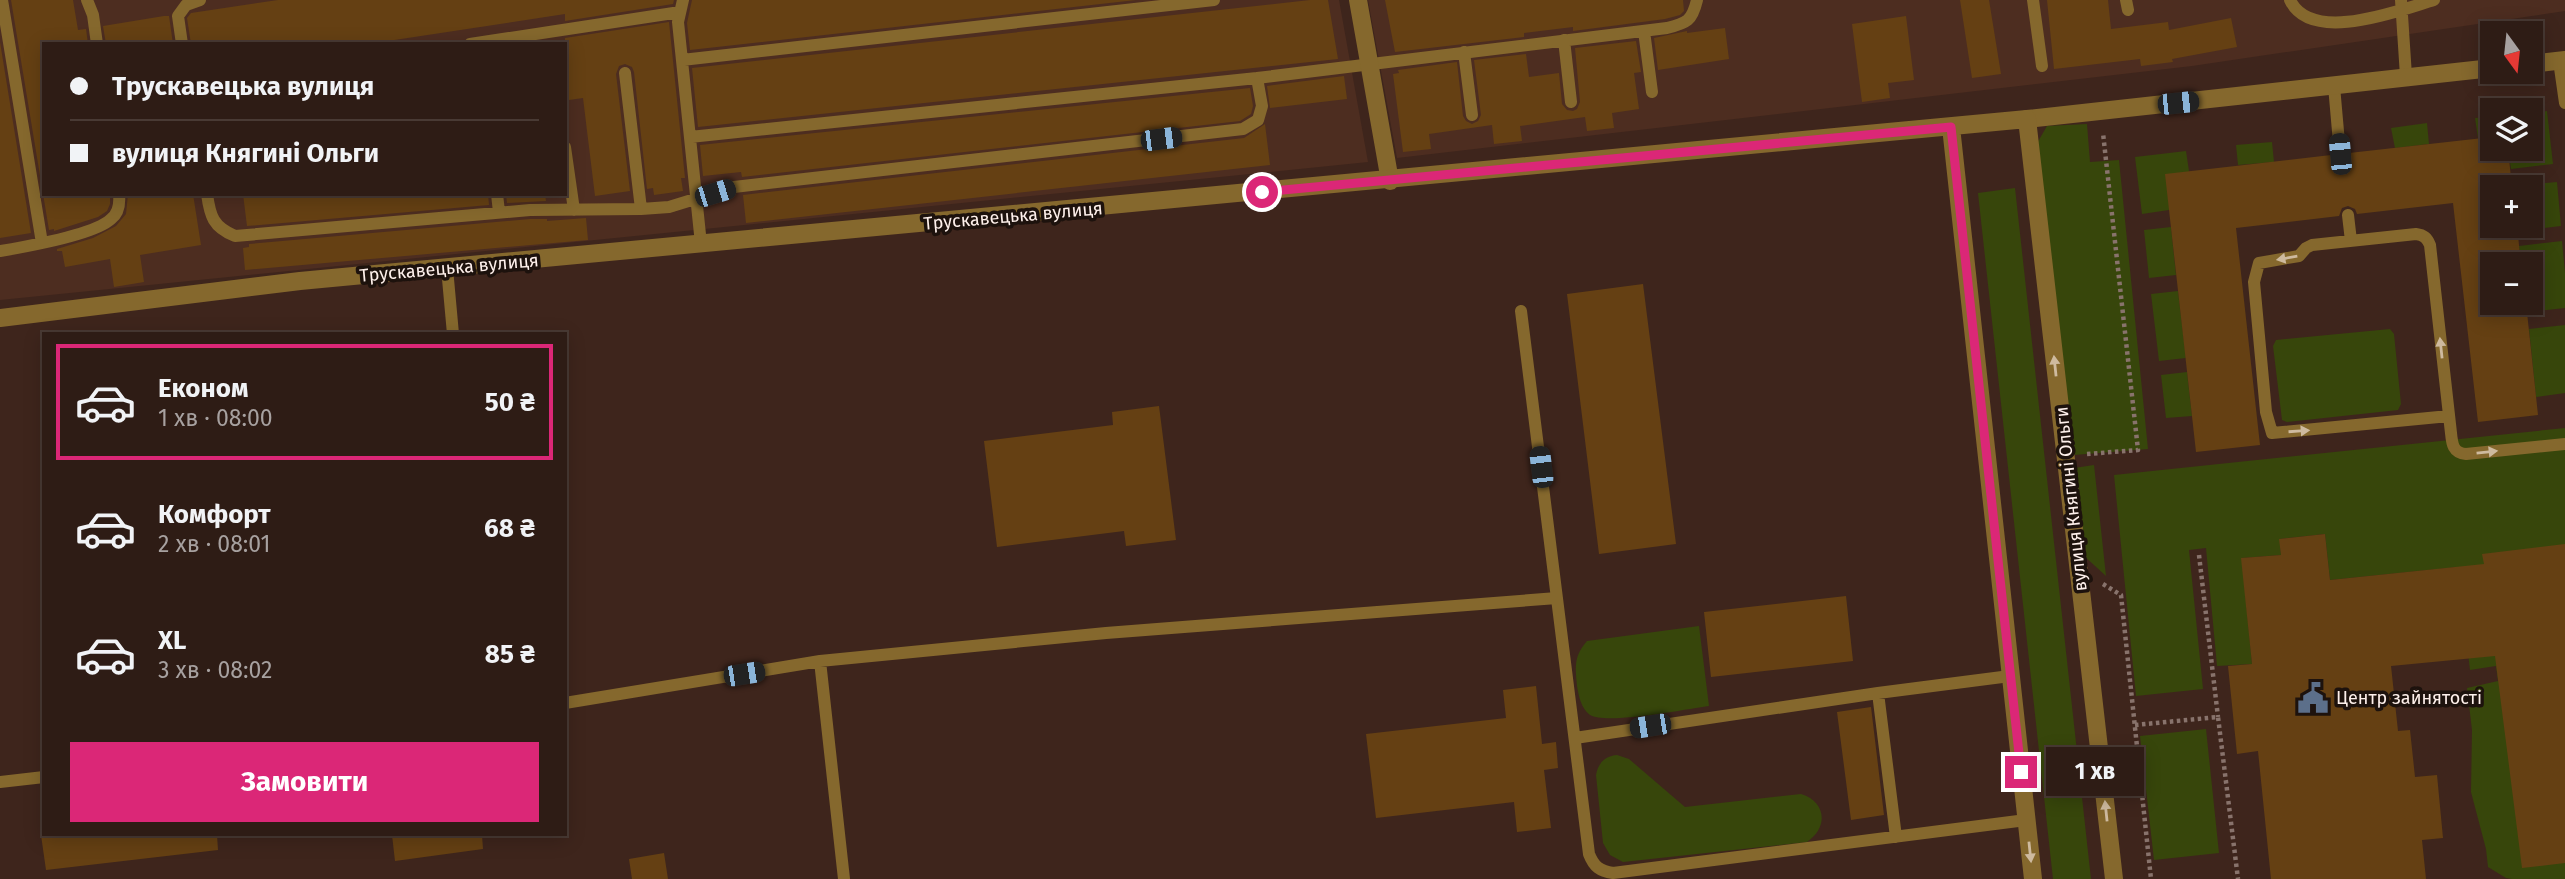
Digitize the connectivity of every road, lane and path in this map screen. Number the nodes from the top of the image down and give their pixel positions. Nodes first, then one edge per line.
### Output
1 (2, 0) edge
2 (87, 0) edge
3 (200, 0) edge
4 (1214, 0) edge
5 (1358, 0) edge
6 (1697, 0) edge
7 (2033, 0) edge
8 (2290, 0) edge
9 (2434, 0) edge
10 (2401, 5) edge
11 (682, 6) edge
12 (1644, 31) junction
13 (1564, 40) junction
14 (97, 42) edge
15 (182, 42) edge
16 (481, 42) edge
17 (1464, 52) junction
18 (682, 60) junction
19 (2562, 61) edge
20 (2543, 63) edge
21 (1369, 64) junction
22 (2042, 66) dead end
23 (2480, 69) edge
24 (625, 73) dead end
25 (2406, 76) junction
26 (1257, 78) junction
27 (2334, 86) junction
28 (1652, 92) dead end
29 (1571, 102) dead end
30 (2565, 103) edge
31 (2100, 111) junction
32 (1472, 115) dead end
33 (2027, 120) junction
34 (1951, 127) junction
35 (690, 138) junction
36 (2340, 154) dead end
37 (567, 161) edge
38 (1390, 181) junction
39 (119, 196) edge
40 (207, 196) edge
41 (496, 196) edge
42 (696, 198) junction
43 (641, 209) junction
44 (574, 210) junction
45 (499, 212) junction
46 (2348, 215) dead end
47 (2351, 241) junction
48 (42, 243) junction
49 (701, 244) junction
50 (0, 251) edge
51 (447, 268) junction
52 (1521, 311) dead end
53 (0, 318) edge
54 (453, 332) edge
55 (2449, 416) junction
56 (2565, 443) edge
57 (2079, 454) dead end
58 (2199, 555) dead end
59 (2078, 569) junction
60 (1557, 598) junction
61 (820, 662) junction
62 (2010, 676) junction
63 (1878, 692) junction
64 (567, 703) edge
65 (2218, 717) junction
66 (2135, 725) junction
67 (1575, 738) junction
68 (42, 777) edge
69 (0, 782) edge
70 (2026, 820) junction
71 (1896, 837) junction
72 (844, 879) edge
73 (2033, 879) edge
74 (2114, 879) edge
75 (2151, 879) edge
76 (2238, 879) edge

1 - 48 lane
2 - 14 lane
3 - 15 lane
4 - 18 lane
5 - 21 street
6 - 12 lane
7 - 22 lane
8 - 10 lane
9 - 10 lane
10 - 25 lane
11 - 16 lane
11 - 18 lane
12 - 13 lane
12 - 28 lane
13 - 17 lane
13 - 29 lane
17 - 21 lane
17 - 32 lane
18 - 35 lane
19 - 20 street
19 - 30 lane
21 - 26 lane
21 - 38 street
23 - 25 street, Трускавецька вулиця
24 - 43 lane
25 - 27 street, Трускавецька вулиця
26 - 35 lane
26 - 42 lane
27 - 31 street, Трускавецька вулиця
27 - 36 lane
31 - 33 street, Трускавецька вулиця
31 - 57 path
33 - 34 street, Трускавецька вулиця
59 -> 33 street, вулиця Княгині Ольги
34 - 38 street, Трускавецька вулиця
34 - 62 street
35 - 42 lane
37 - 44 lane
38 - 49 street, Трускавецька вулиця
39 - 48 lane
40 - 45 lane
41 - 45 lane
42 - 43 lane
42 - 49 lane
43 - 44 lane
44 - 45 lane
46 - 47 lane
55 -> 47 lane
47 -> 55 lane
48 - 50 lane
49 - 51 street, Трускавецька вулиця
51 - 53 street, Трускавецька вулиця
51 - 54 lane
52 - 60 lane
55 -> 56 lane
58 - 65 path
59 - 66 path
74 -> 59 street, вулиця Княгині Ольги
60 - 61 lane
60 - 67 lane
61 - 64 lane
61 - 72 lane
62 - 63 lane
62 - 70 street
63 - 67 lane
63 - 71 lane
65 - 66 path
65 - 76 path
66 - 75 path
67 - 71 lane
68 - 69 lane
70 - 71 lane
70 -> 73 street

